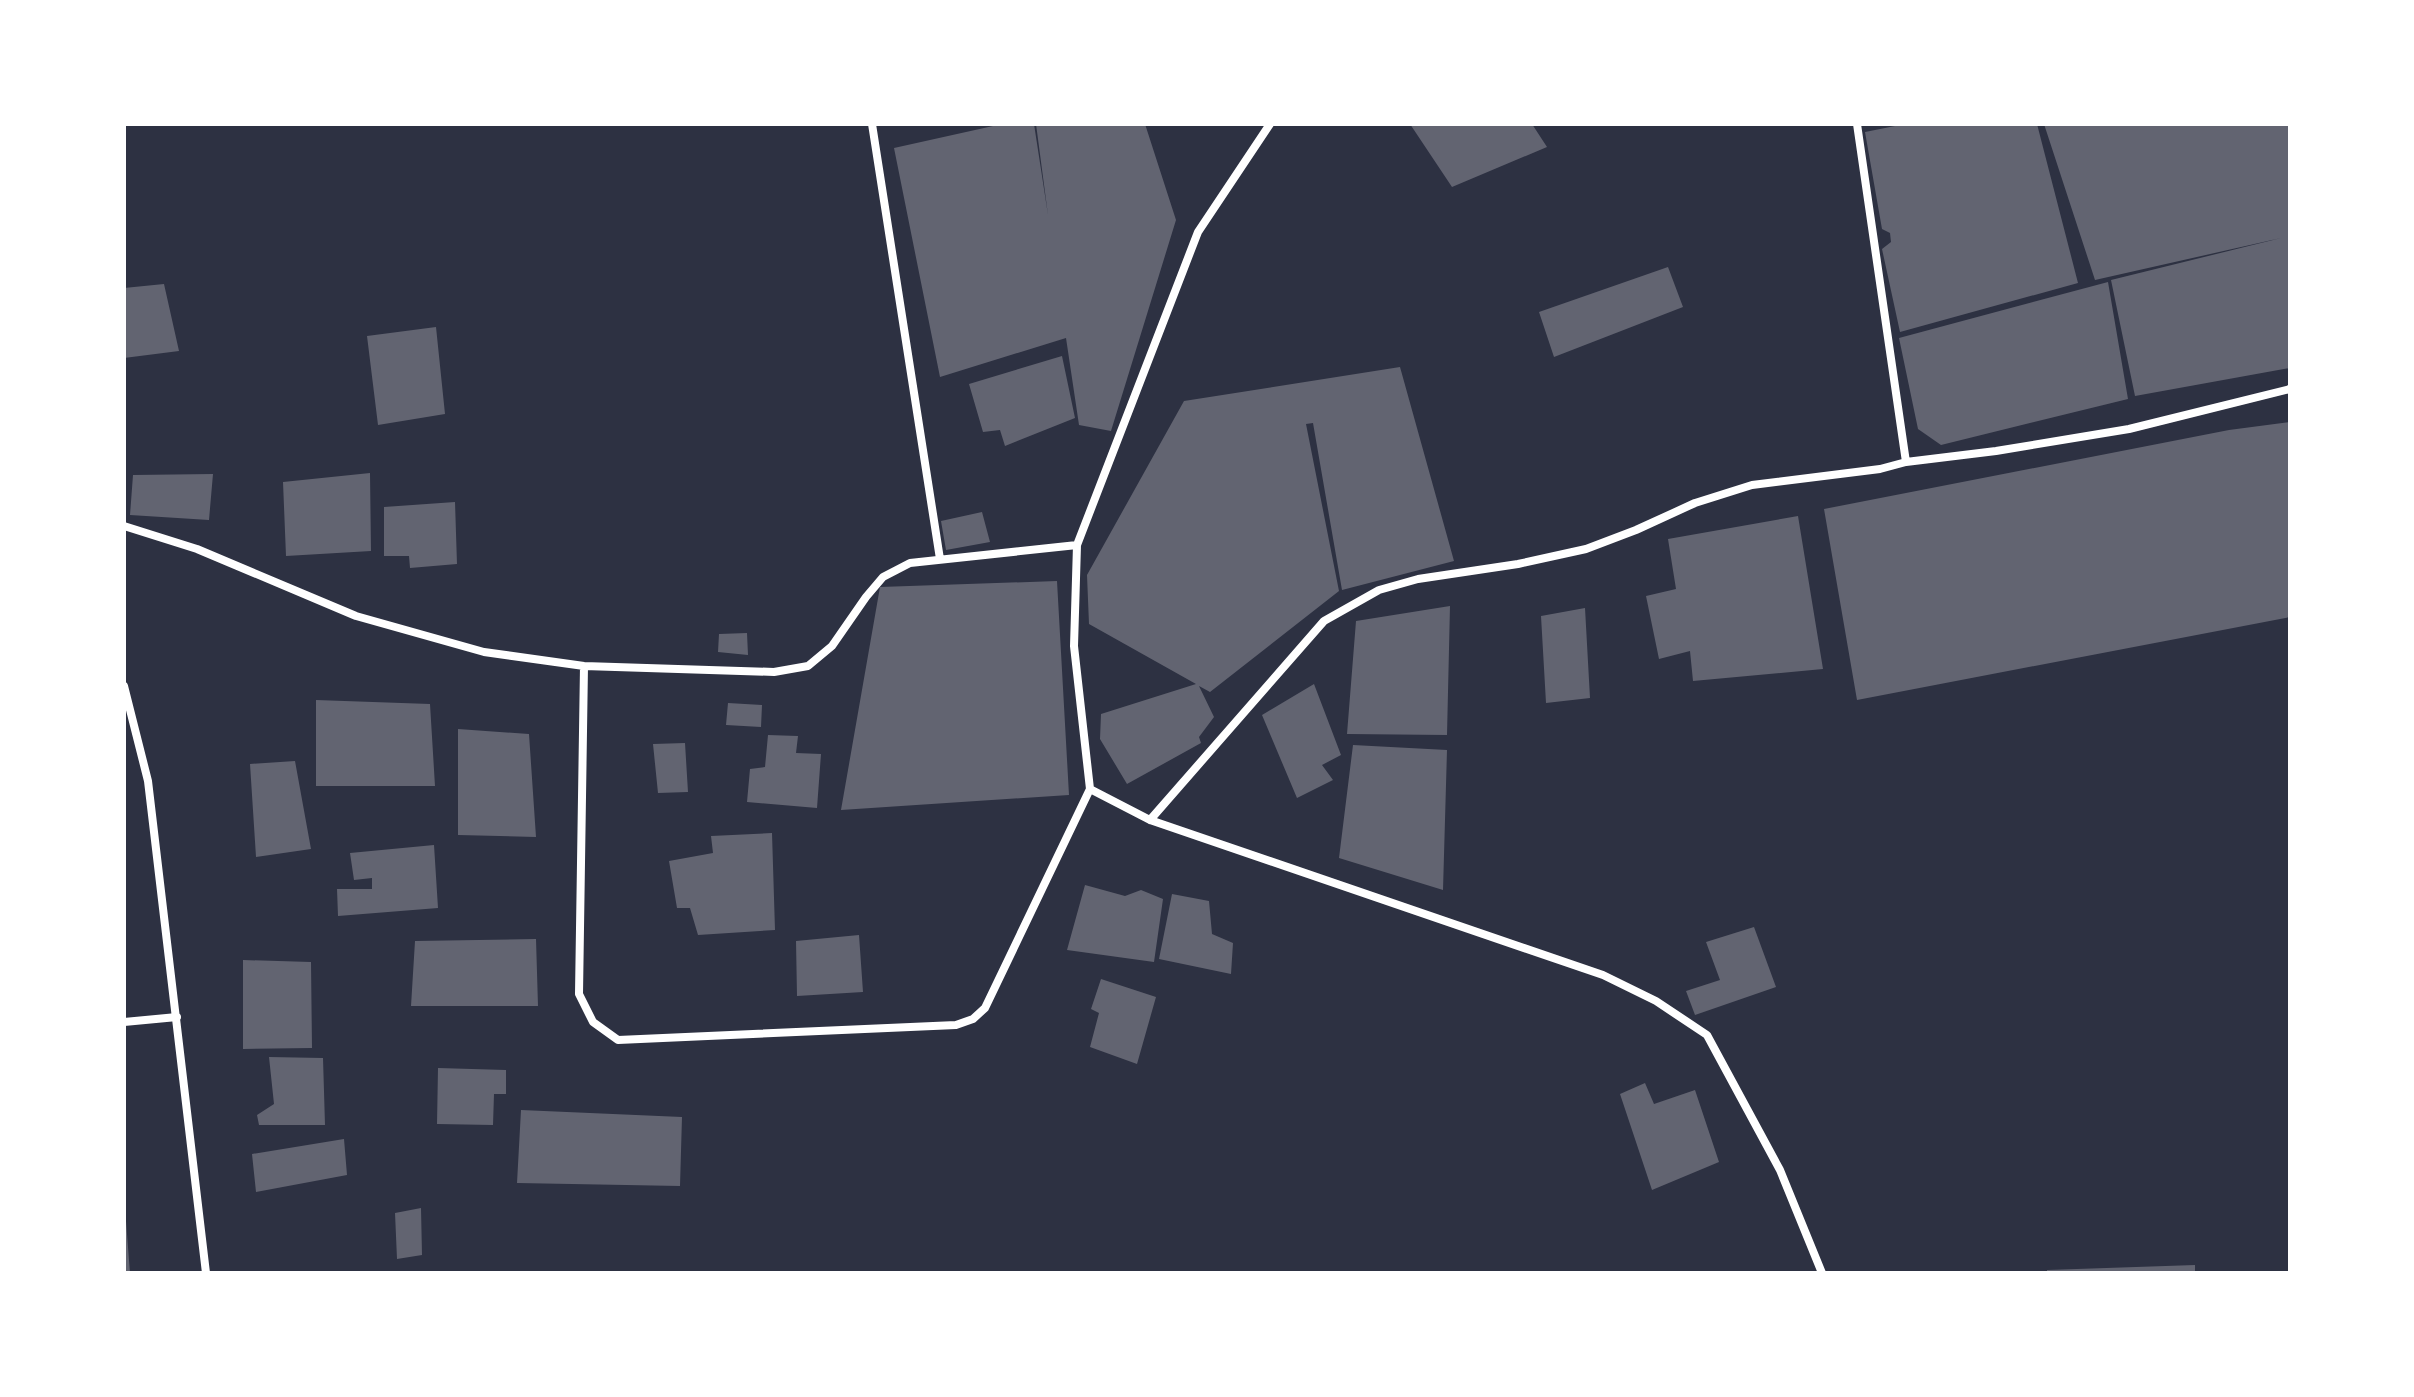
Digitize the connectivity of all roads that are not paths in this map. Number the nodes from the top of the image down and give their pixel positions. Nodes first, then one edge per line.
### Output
1 (872, 124) edge
2 (1270, 124) edge
3 (1857, 124) edge
4 (2290, 389) edge
5 (1906, 462) junction
6 (124, 526) edge
7 (1077, 545) junction
8 (940, 559) junction
9 (584, 666) junction
10 (124, 686) edge
11 (1090, 789) junction
12 (1150, 820) junction
13 (177, 1017) junction
14 (124, 1022) edge
15 (206, 1273) edge
16 (1822, 1273) edge

1 - 8 street
2 - 7 street
3 - 5 street
4 - 5 street
5 - 12 street
6 - 9 street
7 - 8 street
7 - 11 street
8 - 9 street
9 - 11 street
10 - 13 street
11 - 12 street
12 - 16 street
13 - 14 street
13 - 15 street

